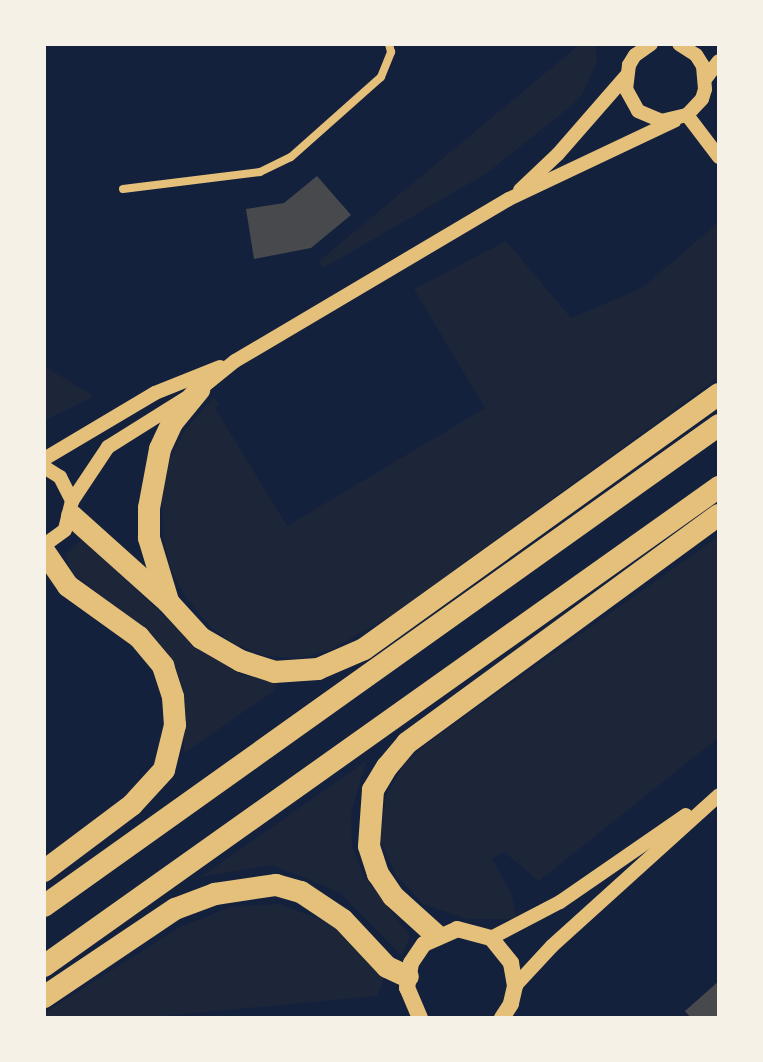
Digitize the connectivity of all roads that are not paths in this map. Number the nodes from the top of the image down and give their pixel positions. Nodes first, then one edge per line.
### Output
1 (389, 44) edge
2 (679, 44) edge
3 (646, 45) edge
4 (719, 61) edge
5 (626, 76) junction
6 (706, 78) junction
7 (680, 118) junction
8 (719, 157) edge
9 (123, 189) dead end
10 (509, 199) junction
11 (235, 361) junction
12 (199, 390) junction
13 (719, 394) edge
14 (719, 425) edge
15 (44, 459) edge
16 (44, 467) edge
17 (719, 487) edge
18 (72, 508) junction
19 (719, 515) edge
20 (44, 548) edge
21 (168, 602) junction
22 (719, 793) edge
23 (44, 871) edge
24 (44, 906) edge
25 (436, 935) junction
26 (491, 938) junction
27 (44, 966) edge
28 (408, 977) junction
29 (515, 986) junction
30 (44, 997) edge
31 (420, 1018) edge
32 (502, 1018) edge

1 - 9 street
2 - 6 street
3 - 5 street
4 - 6 street
5 - 7 street
5 - 10 street
6 - 7 street
7 - 8 street
7 - 10 street
10 - 11 street
11 - 12 street
11 - 15 street
12 - 18 street
12 - 21 highway
13 - 21 highway
14 - 24 highway
16 - 18 street
17 - 27 highway
18 - 20 street
18 - 21 highway
19 - 25 highway
20 - 23 highway
22 - 26 street
22 - 29 street
25 - 26 main road
25 - 28 main road
26 - 29 main road
28 - 30 highway
28 - 31 main road
29 - 32 main road

